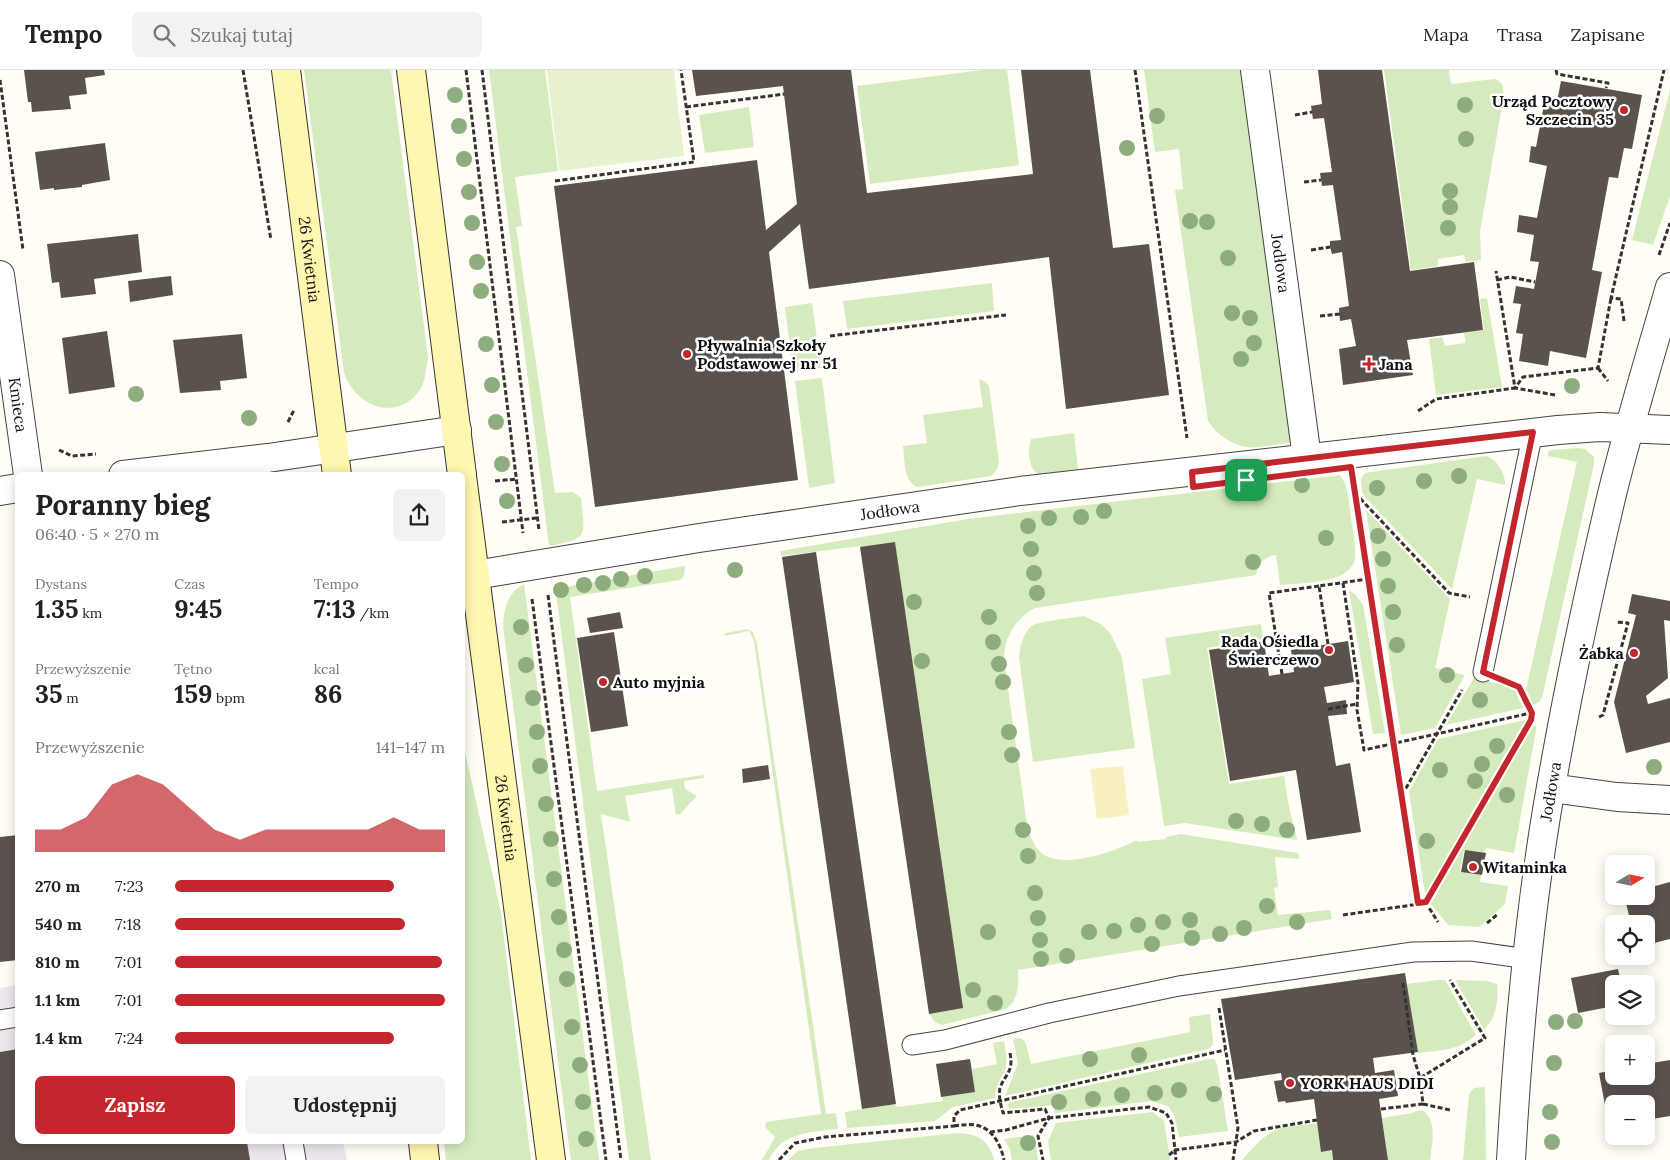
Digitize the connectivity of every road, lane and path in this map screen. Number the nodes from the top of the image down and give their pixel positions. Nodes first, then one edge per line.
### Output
1 (286, 70) edge
2 (411, 70) edge
3 (466, 70) edge
4 (482, 70) edge
5 (681, 70) edge
6 (1135, 70) edge
7 (1255, 70) edge
8 (1556, 70) edge
9 (1664, 70) edge
10 (0, 80) edge
11 (1606, 88) dead end
12 (784, 94) dead end
13 (686, 107) junction
14 (556, 181) dead end
15 (24, 258) dead end
16 (1496, 272) dead end
17 (0, 275) edge
18 (1497, 280) junction
19 (1535, 282) dead end
20 (1670, 288) edge
21 (1611, 298) junction
22 (1340, 314) dead end
23 (1006, 315) dead end
24 (1317, 317) dead end
25 (1625, 325) dead end
26 (830, 336) dead end
27 (1598, 368) junction
28 (1606, 378) dead end
29 (1515, 388) junction
30 (1418, 411) dead end
31 (288, 420) dead end
32 (280, 425) dead end
33 (1630, 428) junction
34 (457, 430) junction
35 (1670, 430) edge
36 (1533, 432) junction
37 (53, 446) dead end
38 (333, 448) junction
39 (103, 453) dead end
40 (1349, 453) junction
41 (1307, 458) junction
42 (28, 472) edge
43 (149, 472) edge
44 (337, 472) edge
45 (462, 472) edge
46 (1192, 472) junction
47 (517, 479) junction
48 (492, 481) dead end
49 (15, 488) edge
50 (0, 491) edge
51 (1355, 492) junction
52 (465, 499) edge
53 (537, 518) junction
54 (522, 520) junction
55 (499, 522) dead end
56 (539, 533) dead end
57 (524, 535) dead end
58 (475, 575) junction
59 (1368, 580) junction
60 (1343, 583) junction
61 (1319, 586) junction
62 (547, 587) dead end
63 (531, 591) dead end
64 (1498, 603) junction
65 (1328, 644) dead end
66 (1483, 672) junction
67 (1282, 674) dead end
68 (1356, 704) junction
69 (1328, 709) dead end
70 (1532, 713) junction
71 (1538, 714) dead end
72 (1531, 720) dead end
73 (1526, 729) dead end
74 (1436, 733) junction
75 (1394, 744) junction
76 (1551, 788) junction
77 (1402, 795) junction
78 (1670, 800) edge
79 (1426, 902) junction
80 (1418, 903) junction
81 (1504, 909) dead end
82 (1343, 915) dead end
83 (1484, 926) dead end
84 (1444, 950) junction
85 (1528, 959) junction
86 (1402, 979) dead end
87 (1214, 981) junction
88 (15, 1018) edge
89 (0, 1020) edge
90 (912, 1045) dead end
91 (1225, 1050) junction
92 (1012, 1059) dead end
93 (1420, 1078) junction
94 (1000, 1101) junction
95 (1423, 1104) junction
96 (1381, 1109) dead end
97 (1450, 1110) dead end
98 (1049, 1118) junction
99 (1317, 1120) dead end
100 (954, 1126) junction
101 (990, 1132) junction
102 (1236, 1142) junction
103 (293, 1144) edge
104 (423, 1144) edge
105 (1175, 1150) junction
106 (1169, 1155) dead end
107 (296, 1160) edge
108 (425, 1160) edge
109 (551, 1160) edge
110 (606, 1160) edge
111 (622, 1160) edge
112 (780, 1160) edge
113 (1004, 1160) edge
114 (1043, 1160) edge
115 (1176, 1160) edge
116 (1233, 1160) edge
117 (1511, 1160) edge

1 - 38 street, 26 Kwietnia
2 - 34 street, 26 Kwietnia
3 - 47 path
4 - 53 path
5 - 13 path
6 - 46 path
7 - 41 street, Jodłowa
8 - 11 path
9 - 21 path
10 - 15 path
12 - 13 path
13 - 14 path
16 - 18 path
17 - 42 street, Kmieca
18 - 19 path
18 - 29 path
20 - 33 street, Jodłowa
21 - 25 path
21 - 27 path
22 - 24 path
23 - 26 path
27 - 28 path
27 - 29 path
29 - 30 path
31 - 32 path
33 - 35 street
33 - 36 street, Jodłowa
33 - 76 street, Jodłowa
34 - 38 street
34 - 45 street, 26 Kwietnia
36 - 40 street, Jodłowa
36 - 64 lane
37 - 39 path
38 - 43 street
38 - 44 street, 26 Kwietnia
40 - 41 street, Jodłowa
40 - 51 path
41 - 46 street, Jodłowa
46 - 58 street, Jodłowa
47 - 48 path
47 - 54 path
49 - 50 street
51 - 59 path
51 - 64 path
52 - 58 street, 26 Kwietnia
53 - 54 path
53 - 56 path
54 - 55 path
54 - 57 path
58 - 109 street, 26 Kwietnia
59 - 60 path
59 - 75 path
60 - 61 path
60 - 68 path
61 - 65 path
61 - 67 path
62 - 111 path
63 - 110 path
64 - 66 lane
66 - 70 path
66 - 74 path
68 - 69 path
68 - 75 path
70 - 71 path
70 - 72 path
70 - 74 path
73 - 79 path
74 - 75 path
74 - 77 path
75 - 77 path
76 - 78 street
76 - 85 street, Jodłowa
77 - 80 path
79 - 80 path
79 - 84 path
80 - 82 path
81 - 83 path
84 - 85 lane
84 - 87 lane
84 - 93 path
85 - 117 street, Jodłowa
86 - 93 path
87 - 90 lane
87 - 91 path
88 - 89 lane
91 - 94 path
91 - 102 path
92 - 94 path
93 - 95 path
94 - 98 path
94 - 100 path
95 - 96 path
95 - 97 path
98 - 101 path
98 - 105 path
98 - 114 path
99 - 102 path
100 - 101 path
100 - 112 path
101 - 113 path
102 - 105 path
102 - 116 path
103 - 107 lane
104 - 108 street
105 - 106 path
105 - 115 path

